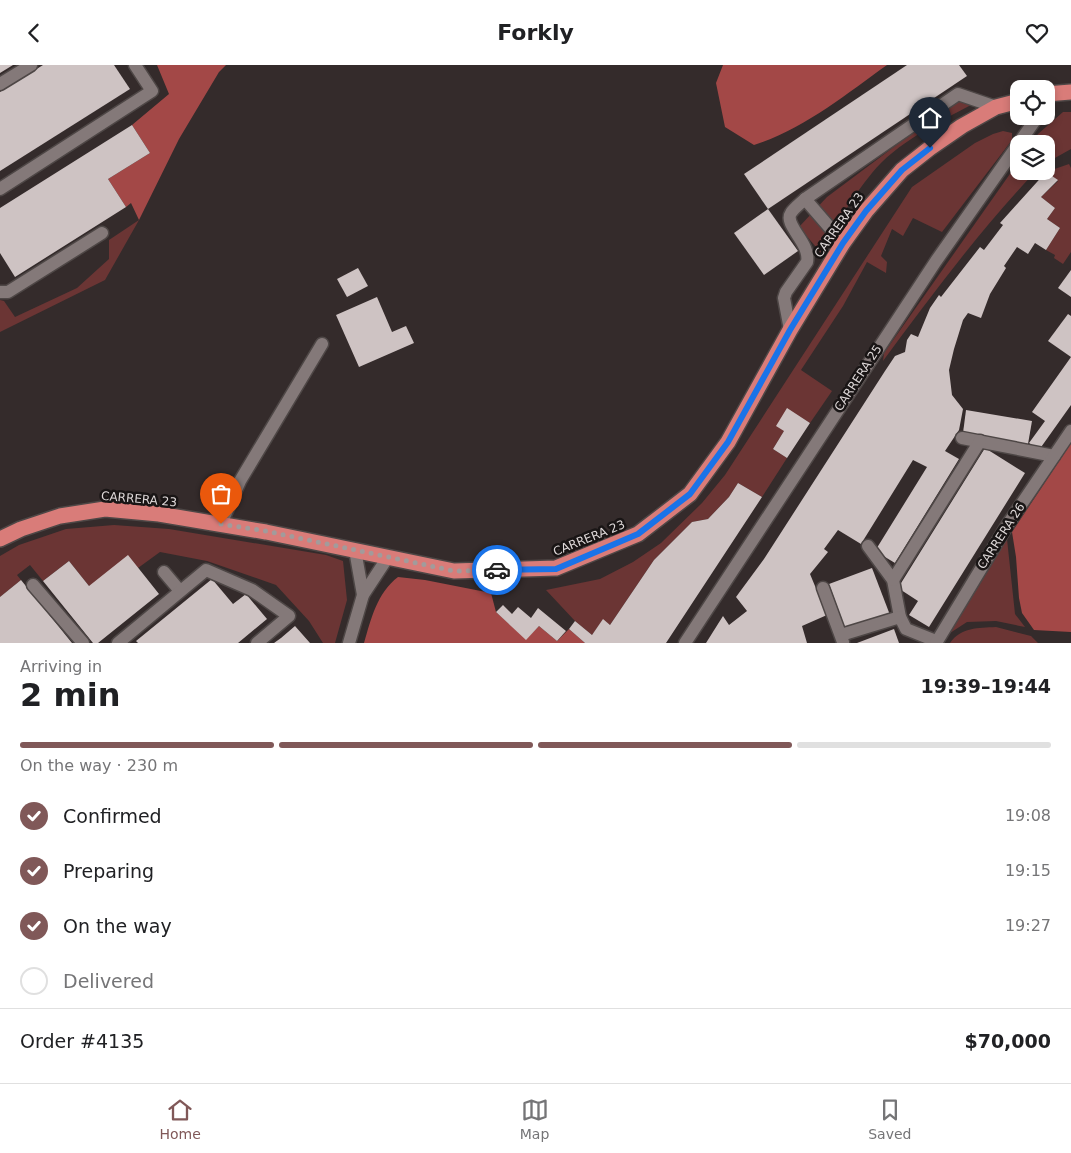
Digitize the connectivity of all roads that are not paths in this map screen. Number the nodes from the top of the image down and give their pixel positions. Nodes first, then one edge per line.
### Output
1 (31, 65) edge
2 (135, 65) edge
3 (0, 84) edge
4 (1071, 92) edge
5 (1055, 96) edge
6 (1010, 103) edge
7 (996, 107) junction
8 (1032, 125) edge
9 (0, 189) edge
10 (805, 199) junction
11 (102, 233) dead end
12 (843, 243) junction
13 (0, 292) edge
14 (790, 330) junction
15 (322, 344) dead end
16 (1071, 431) edge
17 (962, 437) dead end
18 (980, 441) junction
19 (1054, 456) junction
20 (221, 524) junction
21 (0, 539) edge
22 (868, 546) dead end
23 (355, 550) junction
24 (388, 557) junction
25 (164, 573) dead end
26 (893, 580) junction
27 (33, 585) dead end
28 (823, 588) dead end
29 (180, 591) junction
30 (364, 595) junction
31 (900, 617) junction
32 (842, 639) edge
33 (123, 641) edge
34 (936, 642) edge
35 (83, 643) edge
36 (257, 643) edge
37 (350, 643) edge
38 (685, 643) edge

1 - 3 street
2 - 9 street
4 - 5 highway
6 - 7 highway, CARRERA 23
7 - 10 street
7 - 12 highway, CARRERA 23
8 - 38 street, CARRERA 25
10 - 12 street
10 - 14 street
11 - 13 street
12 - 14 highway, CARRERA 23
14 - 24 highway, CARRERA 23
15 - 20 street
16 - 19 street, CARRERA 26
17 - 18 street
18 - 19 street
18 - 26 street
19 - 34 street, CARRERA 26
20 - 21 highway, CARRERA 23
20 - 23 highway, CARRERA 23
22 - 26 street
23 - 24 highway, CARRERA 23
23 - 30 street
24 - 30 street
25 - 29 street
26 - 31 street
27 - 35 street
28 - 32 street
29 - 33 street
29 - 36 street
30 - 37 street
31 - 32 street
31 - 34 street

